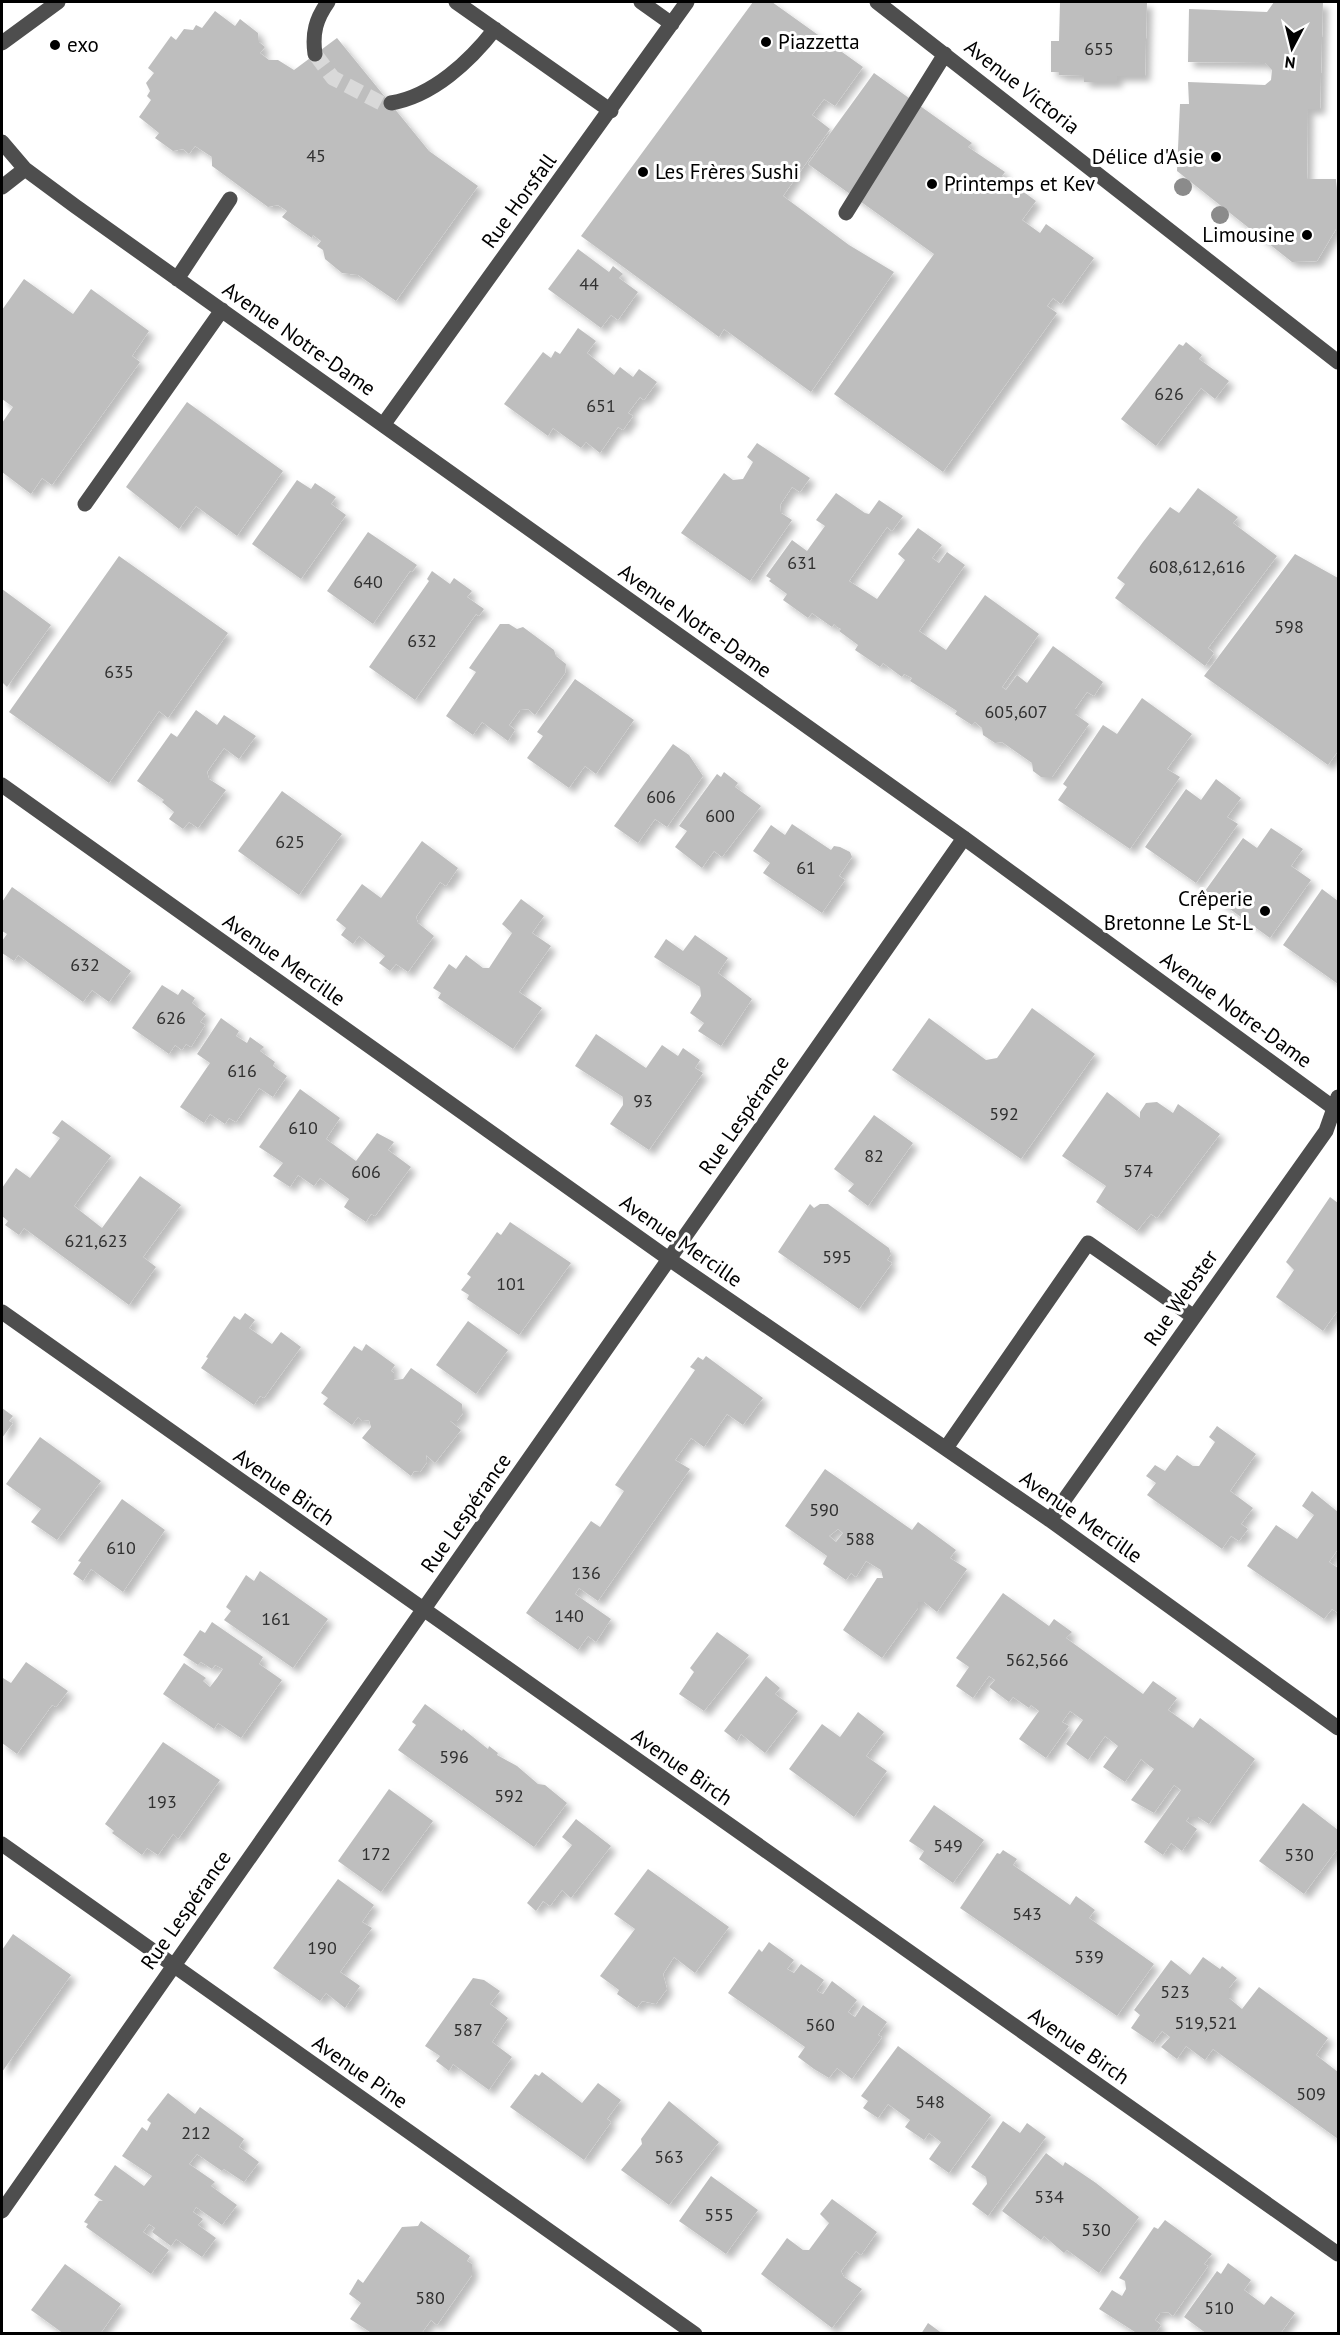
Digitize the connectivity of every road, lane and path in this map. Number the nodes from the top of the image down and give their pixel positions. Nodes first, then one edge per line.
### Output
1 (58, 2) edge
2 (328, 2) edge
3 (456, 2) edge
4 (641, 2) edge
5 (687, 2) edge
6 (877, 2) edge
7 (672, 24) junction
8 (495, 29) junction
9 (2, 43) edge
10 (315, 54) tunnel mouth
11 (945, 54) junction
12 (391, 103) tunnel mouth
13 (611, 111) junction
14 (2, 142) edge
15 (25, 169) junction
16 (2, 187) edge
17 (230, 199) dead end
18 (846, 213) dead end
19 (177, 279) junction
20 (222, 310) junction
21 (1338, 362) edge
22 (383, 424) junction
23 (85, 504) dead end
24 (2, 785) edge
25 (964, 838) junction
26 (1337, 1105) edge
27 (669, 1259) junction
28 (2, 1312) edge
29 (1194, 1317) junction
30 (946, 1448) junction
31 (1050, 1520) junction
32 (424, 1611) junction
33 (1338, 1728) edge
34 (2, 1844) edge
35 (173, 1965) junction
36 (2, 2211) edge
37 (1338, 2254) edge
38 (695, 2334) edge

1 - 9 street
2 - 10 street
3 - 8 street
4 - 7 street
5 - 7 street, Rue Horsfall
6 - 11 street, Avenue Victoria
7 - 13 street, Rue Horsfall
8 - 12 street
8 - 13 street
11 - 18 street
11 - 21 street, Avenue Victoria
13 - 22 street, Rue Horsfall
14 - 15 street, Avenue Notre-Dame
15 - 16 street
15 - 19 street, Avenue Notre-Dame
17 - 19 street
19 - 20 street, Avenue Notre-Dame
20 - 22 street, Avenue Notre-Dame
20 - 23 street
22 - 25 street, Avenue Notre-Dame
24 - 27 street, Avenue Mercille
25 - 26 street, Avenue Notre-Dame
25 - 27 street, Rue Lespérance
26 - 29 street, Rue Webster
27 - 30 street, Avenue Mercille
27 - 32 street, Rue Lespérance
28 - 32 street, Avenue Birch
29 - 30 street
29 - 31 street, Rue Webster
30 - 31 street, Avenue Mercille
31 - 33 street, Avenue Mercille
32 - 35 street, Rue Lespérance
32 - 37 street, Avenue Birch
34 - 35 street, Avenue Pine
35 - 36 street, Rue Lespérance
35 - 38 street, Avenue Pine

